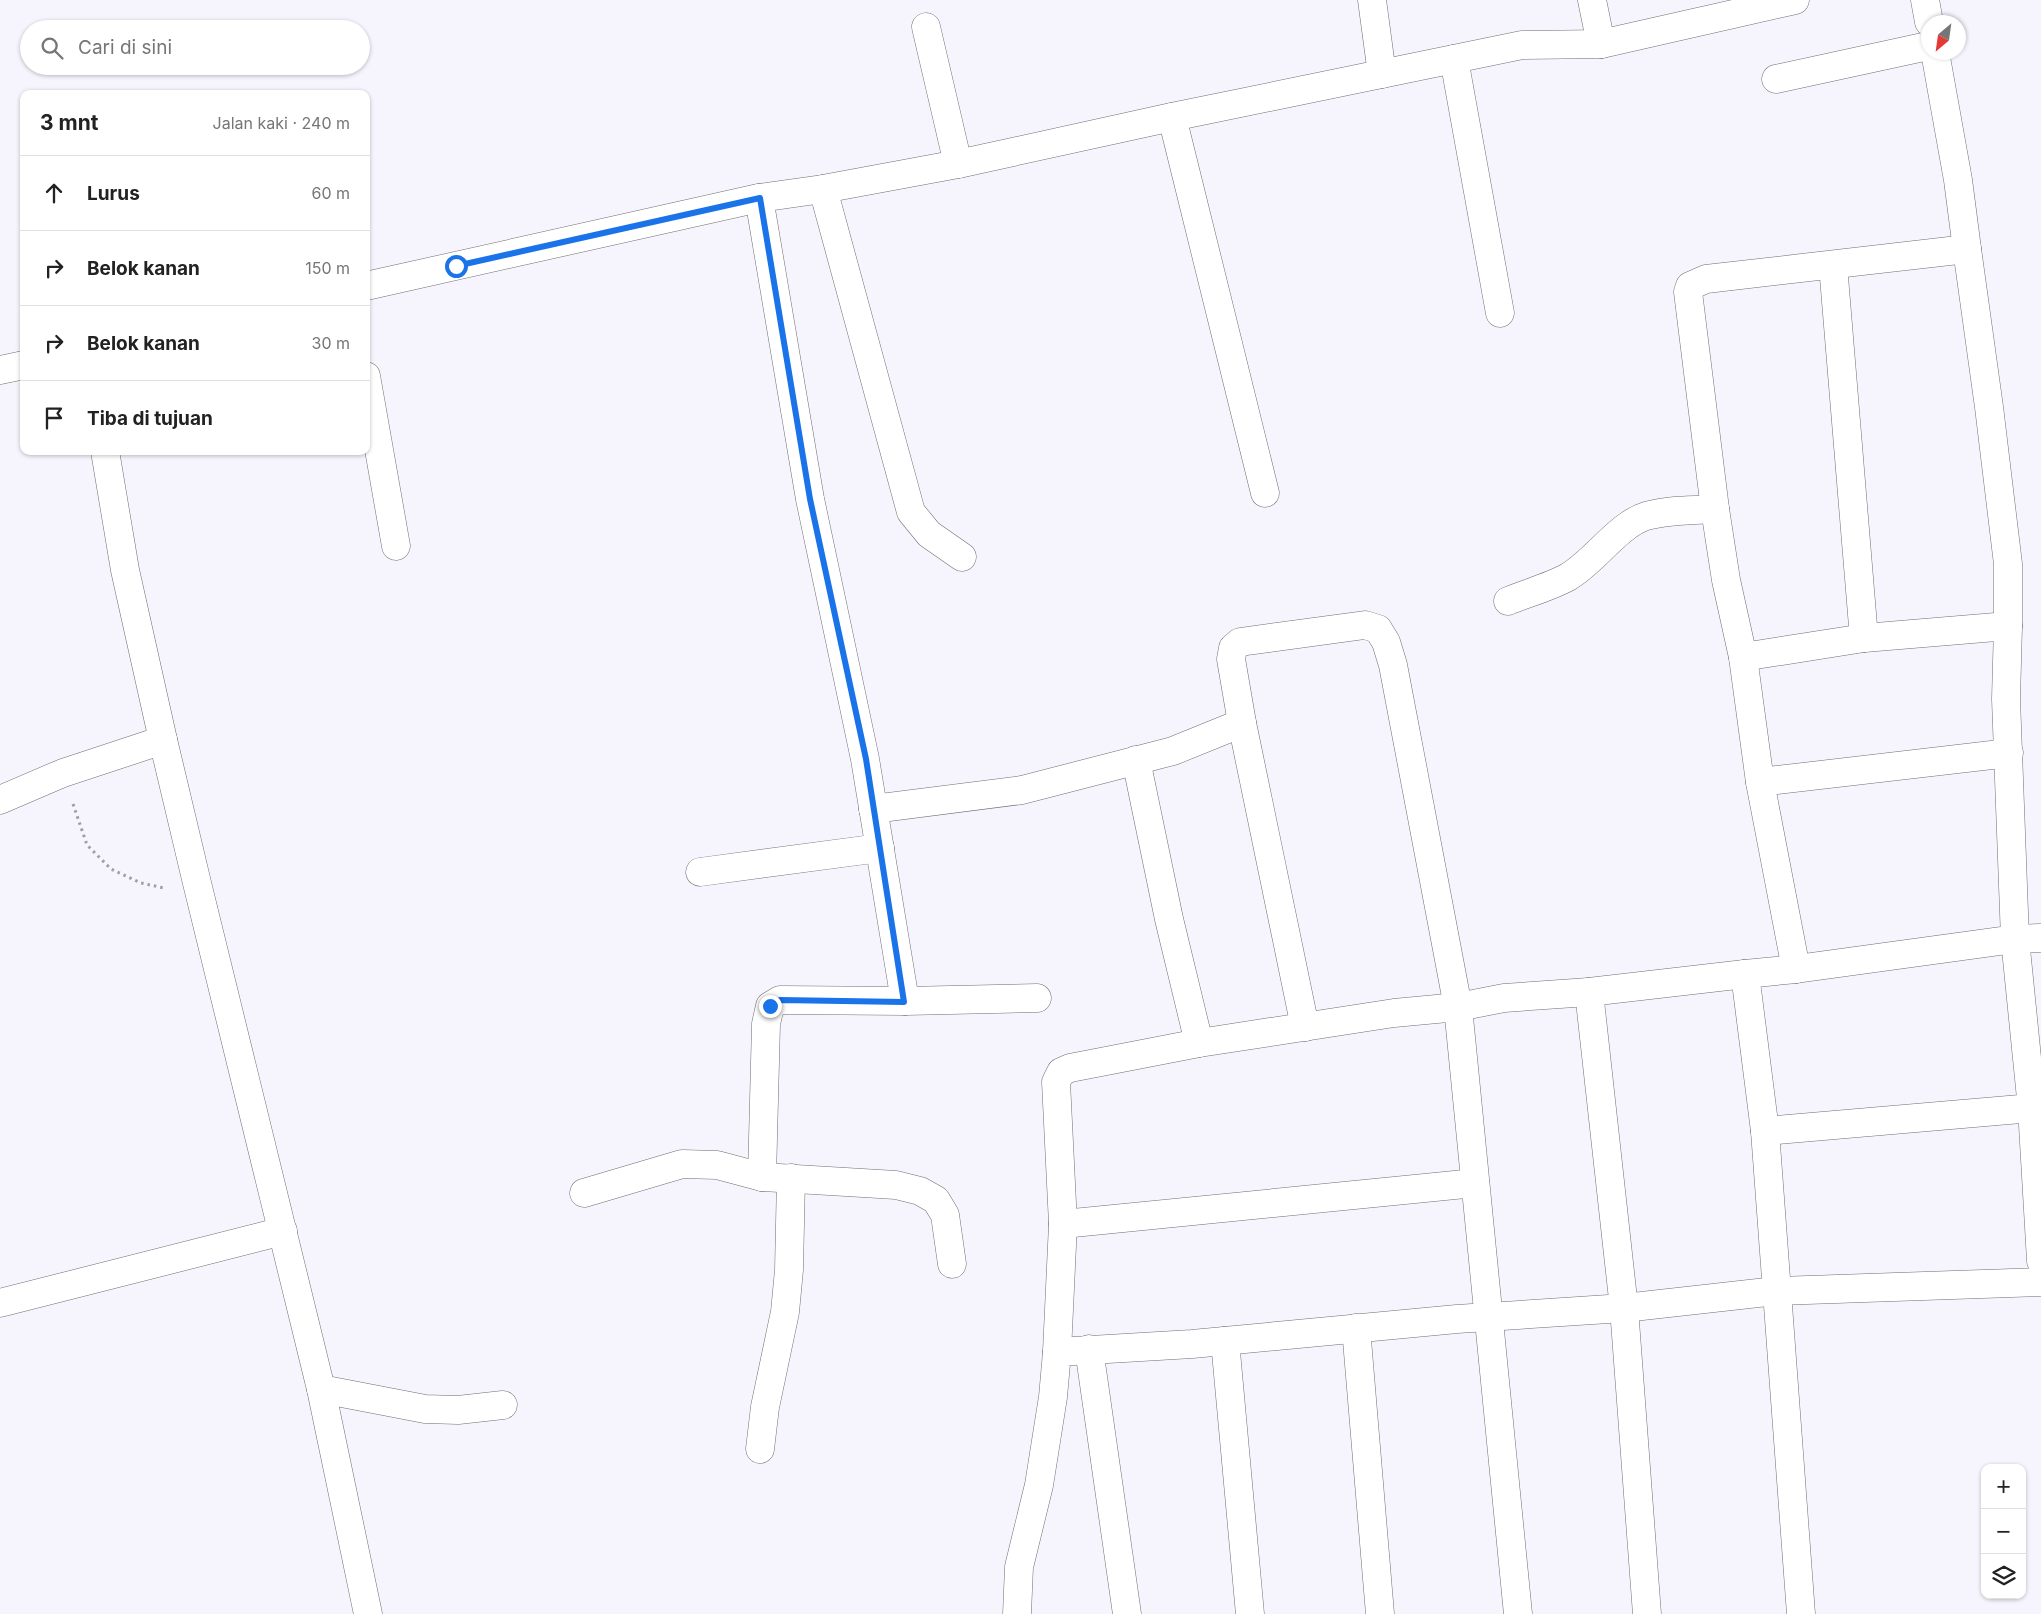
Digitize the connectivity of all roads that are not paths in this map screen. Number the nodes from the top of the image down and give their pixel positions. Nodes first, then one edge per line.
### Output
1 (1372, 0) edge
2 (1592, 0) edge
3 (1795, 0) edge
4 (1925, 0) edge
5 (1768, 3) edge
6 (1928, 15) edge
7 (926, 27) dead end
8 (1600, 44) junction
9 (1921, 48) edge
10 (1454, 59) junction
11 (1936, 60) edge
12 (1382, 74) junction
13 (1776, 79) dead end
14 (1172, 117) junction
15 (958, 164) junction
16 (822, 189) junction
17 (760, 198) junction
18 (1968, 249) junction
19 (1832, 266) junction
20 (370, 285) edge
21 (1500, 313) dead end
22 (20, 366) edge
23 (0, 370) edge
24 (370, 399) edge
25 (106, 455) edge
26 (1265, 493) dead end
27 (1715, 509) junction
28 (396, 546) dead end
29 (962, 557) dead end
30 (1508, 600) dead end
31 (2008, 626) junction
32 (1864, 638) junction
33 (1743, 657) junction
34 (1242, 723) junction
35 (164, 740) junction
36 (2008, 753) junction
37 (1136, 760) junction
38 (1760, 782) junction
39 (0, 800) edge
40 (873, 809) junction
41 (880, 848) junction
42 (700, 872) dead end
43 (2028, 938) edge
44 (1796, 970) junction
45 (1745, 974) junction
46 (1590, 992) junction
47 (1037, 998) dead end
48 (904, 1002) junction
49 (1458, 1007) junction
50 (1305, 1027) junction
51 (1199, 1043) junction
52 (2032, 1108) junction
53 (1765, 1131) junction
54 (762, 1177) junction
55 (791, 1178) junction
56 (1475, 1183) junction
57 (584, 1193) dead end
58 (1063, 1224) junction
59 (283, 1231) junction
60 (2041, 1261) edge
61 (952, 1264) dead end
62 (2041, 1282) edge
63 (1776, 1291) junction
64 (0, 1303) edge
65 (1624, 1308) junction
66 (1488, 1317) junction
67 (1356, 1328) junction
68 (1225, 1341) junction
69 (1089, 1349) junction
70 (1057, 1352) junction
71 (321, 1389) junction
72 (503, 1405) dead end
73 (760, 1449) dead end
74 (368, 1614) edge
75 (1017, 1614) edge
76 (1127, 1614) edge
77 (1250, 1614) edge
78 (1380, 1614) edge
79 (1518, 1614) edge
80 (1647, 1614) edge
81 (1801, 1614) edge

1 - 12 street
2 - 8 street
3 - 5 street
4 - 6 street
5 - 8 street
7 - 15 street
8 - 10 street
9 - 13 street
10 - 12 street
10 - 21 street
11 - 18 street
12 - 14 street
14 - 15 street
14 - 26 street
15 - 16 street
16 - 17 street
16 - 29 street
17 - 20 street
17 - 40 street
18 - 19 street
18 - 31 street
19 - 27 street
19 - 32 street
22 - 23 street
24 - 28 street
25 - 35 street
27 - 30 street
27 - 33 street
31 - 32 street
31 - 36 street
32 - 33 street
33 - 38 street
34 - 37 street
34 - 49 street
34 - 50 street
35 - 39 street
35 - 59 street
36 - 38 street
36 - 43 street
37 - 40 street
37 - 51 street
38 - 44 street
40 - 41 street
41 - 42 street
41 - 48 street
43 - 44 street
43 - 52 street
44 - 45 street
45 - 46 street
45 - 53 street
46 - 49 street
46 - 65 street
47 - 48 street
48 - 54 street
49 - 50 street
49 - 56 street
50 - 51 street
51 - 58 street
52 - 53 street
52 - 60 street
53 - 63 street
54 - 55 street
54 - 57 street
55 - 61 street
55 - 73 street
56 - 58 street
56 - 66 street
58 - 70 street
59 - 64 street
59 - 71 street
62 - 63 street
63 - 65 street
63 - 81 street
65 - 66 street
65 - 80 street
66 - 67 street
66 - 79 street
67 - 68 street
67 - 78 street
68 - 69 street
68 - 77 street
69 - 70 street
69 - 76 street
70 - 75 street
71 - 72 street
71 - 74 street

